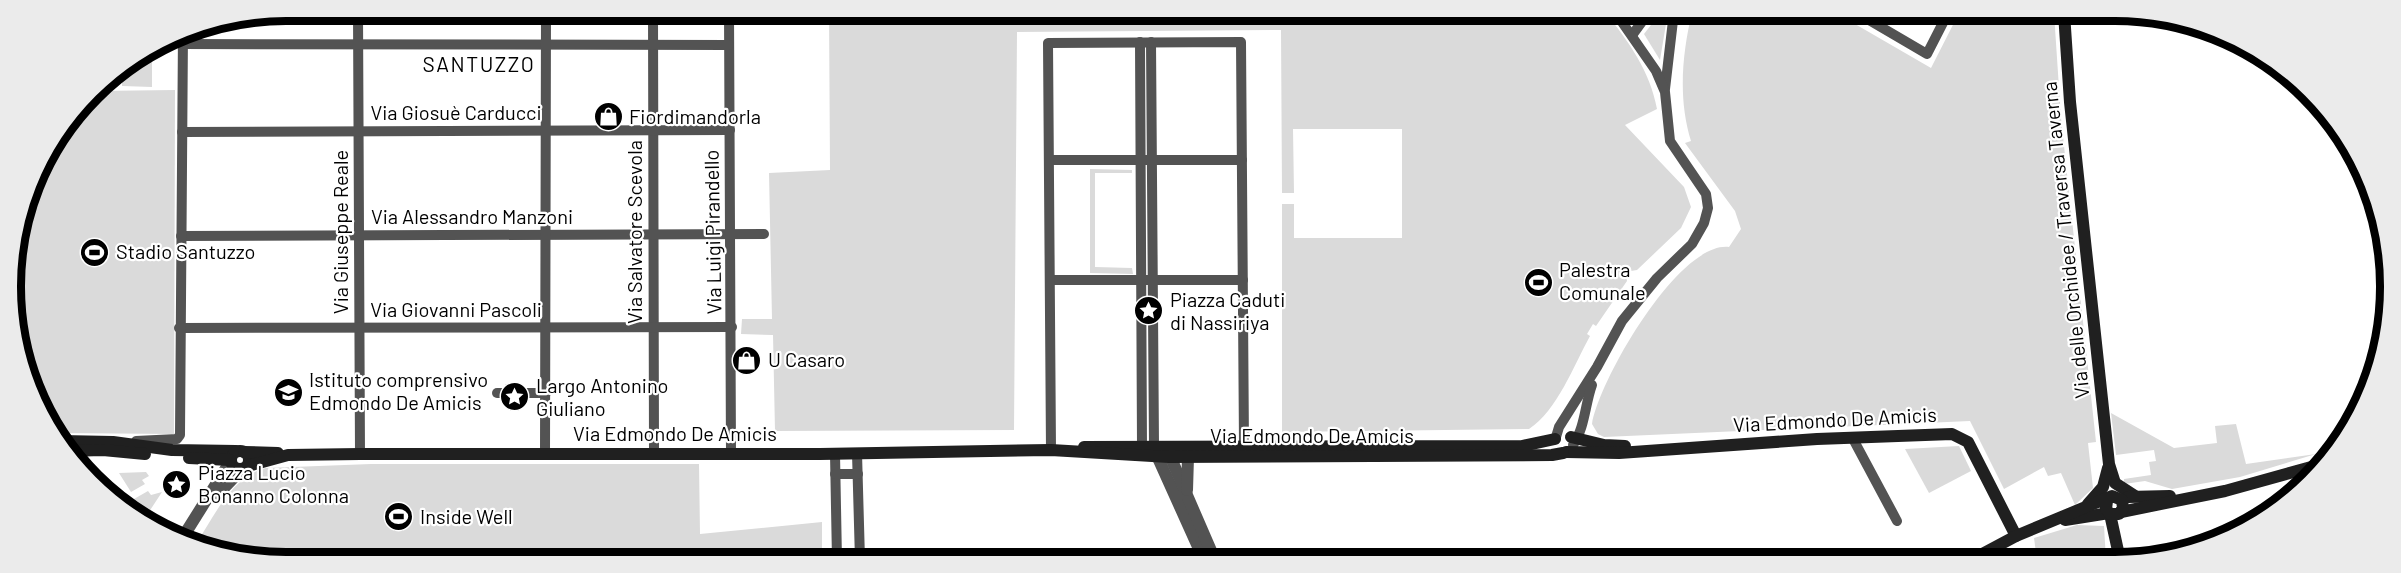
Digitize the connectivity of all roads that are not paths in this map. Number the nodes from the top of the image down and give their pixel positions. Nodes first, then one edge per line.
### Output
1 (358, 21) edge
2 (546, 21) edge
3 (653, 21) edge
4 (729, 21) edge
5 (1622, 21) edge
6 (1642, 21) edge
7 (1673, 21) edge
8 (1871, 21) edge
9 (1944, 21) edge
10 (2065, 21) edge
11 (1633, 34) junction
12 (1140, 42) junction
13 (1151, 42) junction
14 (183, 44) joint
15 (358, 44) junction
16 (546, 45) junction
17 (653, 45) junction
18 (729, 45) junction
19 (1665, 92) junction
20 (730, 130) junction
21 (358, 131) junction
22 (545, 131) junction
23 (653, 131) junction
24 (182, 132) junction
25 (1049, 160) junction
26 (1140, 160) junction
27 (1152, 160) junction
28 (1242, 160) junction
29 (764, 234) dead end
30 (546, 235) junction
31 (653, 235) junction
32 (730, 235) junction
33 (181, 236) junction
34 (358, 236) junction
35 (1050, 280) junction
36 (1141, 280) junction
37 (1153, 280) junction
38 (1243, 280) junction
39 (546, 327) junction
40 (654, 327) junction
41 (732, 327) junction
42 (179, 328) junction
43 (360, 328) junction
44 (1598, 367) junction
45 (497, 393) dead end
46 (546, 393) junction
47 (1583, 419) junction
48 (1557, 434) junction
49 (1851, 437) junction
50 (71, 441) edge
51 (113, 442) junction
52 (1592, 442) junction
53 (1244, 445) junction
54 (1570, 445) junction
55 (1668, 448) junction
56 (1057, 450) junction
57 (1157, 450) junction
58 (78, 451) edge
59 (731, 453) junction
60 (857, 453) junction
61 (360, 454) junction
62 (545, 454) junction
63 (654, 454) junction
64 (835, 454) junction
65 (1188, 457) junction
66 (238, 460) junction
67 (2308, 468) edge
68 (836, 474) junction
69 (858, 474) junction
70 (1186, 491) junction
71 (2186, 497) junction
72 (2086, 506) junction
73 (2114, 506) junction
74 (1897, 520) dead end
75 (2046, 523) junction
76 (186, 532) edge
77 (2016, 536) junction
78 (837, 552) edge
79 (860, 552) edge
80 (1201, 552) edge
81 (1212, 552) edge
82 (1986, 552) edge
83 (2120, 552) edge

1 - 15 street, Via Giuseppe Reale
2 - 16 street
3 - 17 street, Via Salvatore Scevola
4 - 18 street, Via Luigi Pirandello
5 - 11 street
6 - 11 street
7 - 19 street
8 - 9 street
10 - 73 main road, Via delle Orchidee / Traversa Taverna
11 - 19 street
12 - 13 street
12 - 25 street
12 - 26 street
13 - 27 street
13 - 28 street
14 - 15 street
14 - 24 street
15 - 16 street
15 - 21 street, Via Giuseppe Reale
16 - 17 street
16 - 22 street
17 - 18 street
17 - 23 street, Via Salvatore Scevola
18 - 20 street, Via Luigi Pirandello
19 - 44 street
20 - 23 street, Via Giosuè Carducci
20 - 32 street, Via Luigi Pirandello
21 - 22 street, Via Giosuè Carducci
21 - 24 street, Via Giosuè Carducci
21 - 34 street, Via Giuseppe Reale
22 - 23 street, Via Giosuè Carducci
22 - 30 street
23 - 31 street, Via Salvatore Scevola
24 - 33 street
25 - 26 street
25 - 35 street
26 - 27 street
26 - 36 street
27 - 28 street
27 - 37 street
28 - 38 street
29 - 32 street, Via Alessandro Manzoni
30 - 31 street, Via Alessandro Manzoni
30 - 34 street, Via Alessandro Manzoni
30 - 39 street
31 - 32 street, Via Alessandro Manzoni
31 - 40 street, Via Salvatore Scevola
32 - 41 street, Via Luigi Pirandello
33 - 34 street, Via Alessandro Manzoni
33 - 42 street
34 - 43 street, Via Giuseppe Reale
35 - 36 street
35 - 56 street
36 - 37 street
36 - 57 street
37 - 38 street
37 - 57 street
38 - 53 street
39 - 40 street, Via Giovanni Pascoli
39 - 43 street, Via Giovanni Pascoli
39 - 46 street
40 - 41 street, Via Giovanni Pascoli
40 - 63 street, Via Salvatore Scevola
41 - 59 street, Via Luigi Pirandello
42 - 43 street, Via Giovanni Pascoli
42 - 51 street
43 - 61 street, Via Giuseppe Reale
44 - 47 street
44 - 48 street
45 - 46 street
46 - 62 street
47 - 52 street
47 - 54 street
48 - 53 main road, Via Edmondo De Amicis
48 - 54 main road, Via Edmondo De Amicis
49 - 55 main road, Via Edmondo De Amicis
49 - 74 street
49 - 77 main road, Via Edmondo De Amicis
50 - 51 main road
51 - 66 main road
52 - 54 main road
52 - 55 main road
53 - 57 main road, Via Edmondo De Amicis
54 - 55 main road
54 - 65 main road, Via Edmondo De Amicis
56 - 57 main road, Via Edmondo De Amicis
56 - 60 main road, Via Edmondo De Amicis
57 - 65 main road, Via Edmondo De Amicis
57 - 70 street
57 - 80 street
58 - 66 main road
59 - 63 main road, Via Edmondo De Amicis
59 - 64 main road, Via Edmondo De Amicis
60 - 64 main road, Via Edmondo De Amicis
60 - 69 street
61 - 62 main road, Via Edmondo De Amicis
61 - 66 main road, Via Edmondo De Amicis
62 - 63 main road, Via Edmondo De Amicis
64 - 68 street
65 - 70 street
66 - 76 street
67 - 71 main road
68 - 69 street
68 - 78 street
69 - 79 street
70 - 81 street
71 - 73 main road
71 - 73 main road
72 - 73 main road
72 - 73 main road
72 - 75 main road
73 - 75 main road
73 - 83 main road, Via delle Orchidee / Traversa Taverna
75 - 77 main road
77 - 82 main road

